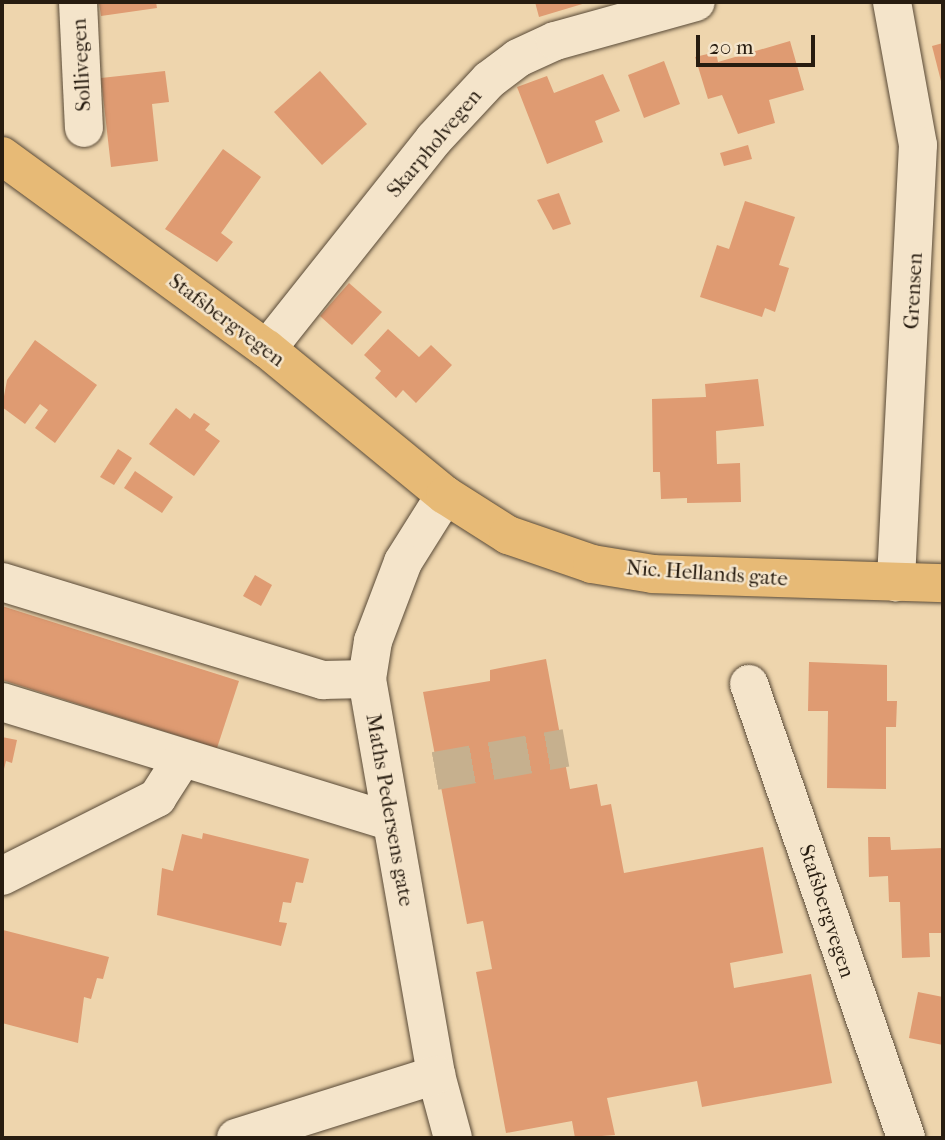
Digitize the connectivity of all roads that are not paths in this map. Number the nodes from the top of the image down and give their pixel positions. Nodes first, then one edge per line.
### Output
1 (78, 2) edge
2 (696, 2) edge
3 (891, 2) edge
4 (84, 128) dead end
5 (2, 156) edge
6 (267, 349) junction
7 (445, 495) junction
8 (2, 582) edge
9 (895, 582) junction
10 (943, 583) edge
11 (368, 679) junction
12 (749, 684) dead end
13 (2, 702) edge
14 (182, 759) junction
15 (391, 822) junction
16 (2, 876) edge
17 (436, 1075) junction
18 (236, 1138) edge
19 (453, 1138) edge
20 (906, 1138) edge

1 - 4 street, Sollivegen
2 - 6 street, Skarpholvegen
3 - 9 street, Grensen
5 - 6 main road, Stafsbergvegen
6 - 7 main road, Stafsbergvegen
7 - 9 main road, Nic. Hellands gate
7 - 11 street, Maths Pedersens gate
8 - 11 street
9 - 10 main road, Nic. Hellands gate
11 - 15 street, Maths Pedersens gate
12 - 20 street, Stafsbergvegen
13 - 14 street
14 - 15 street
14 - 16 street
15 - 17 street, Maths Pedersens gate
17 - 18 street
17 - 19 street, Maths Pedersens gate

